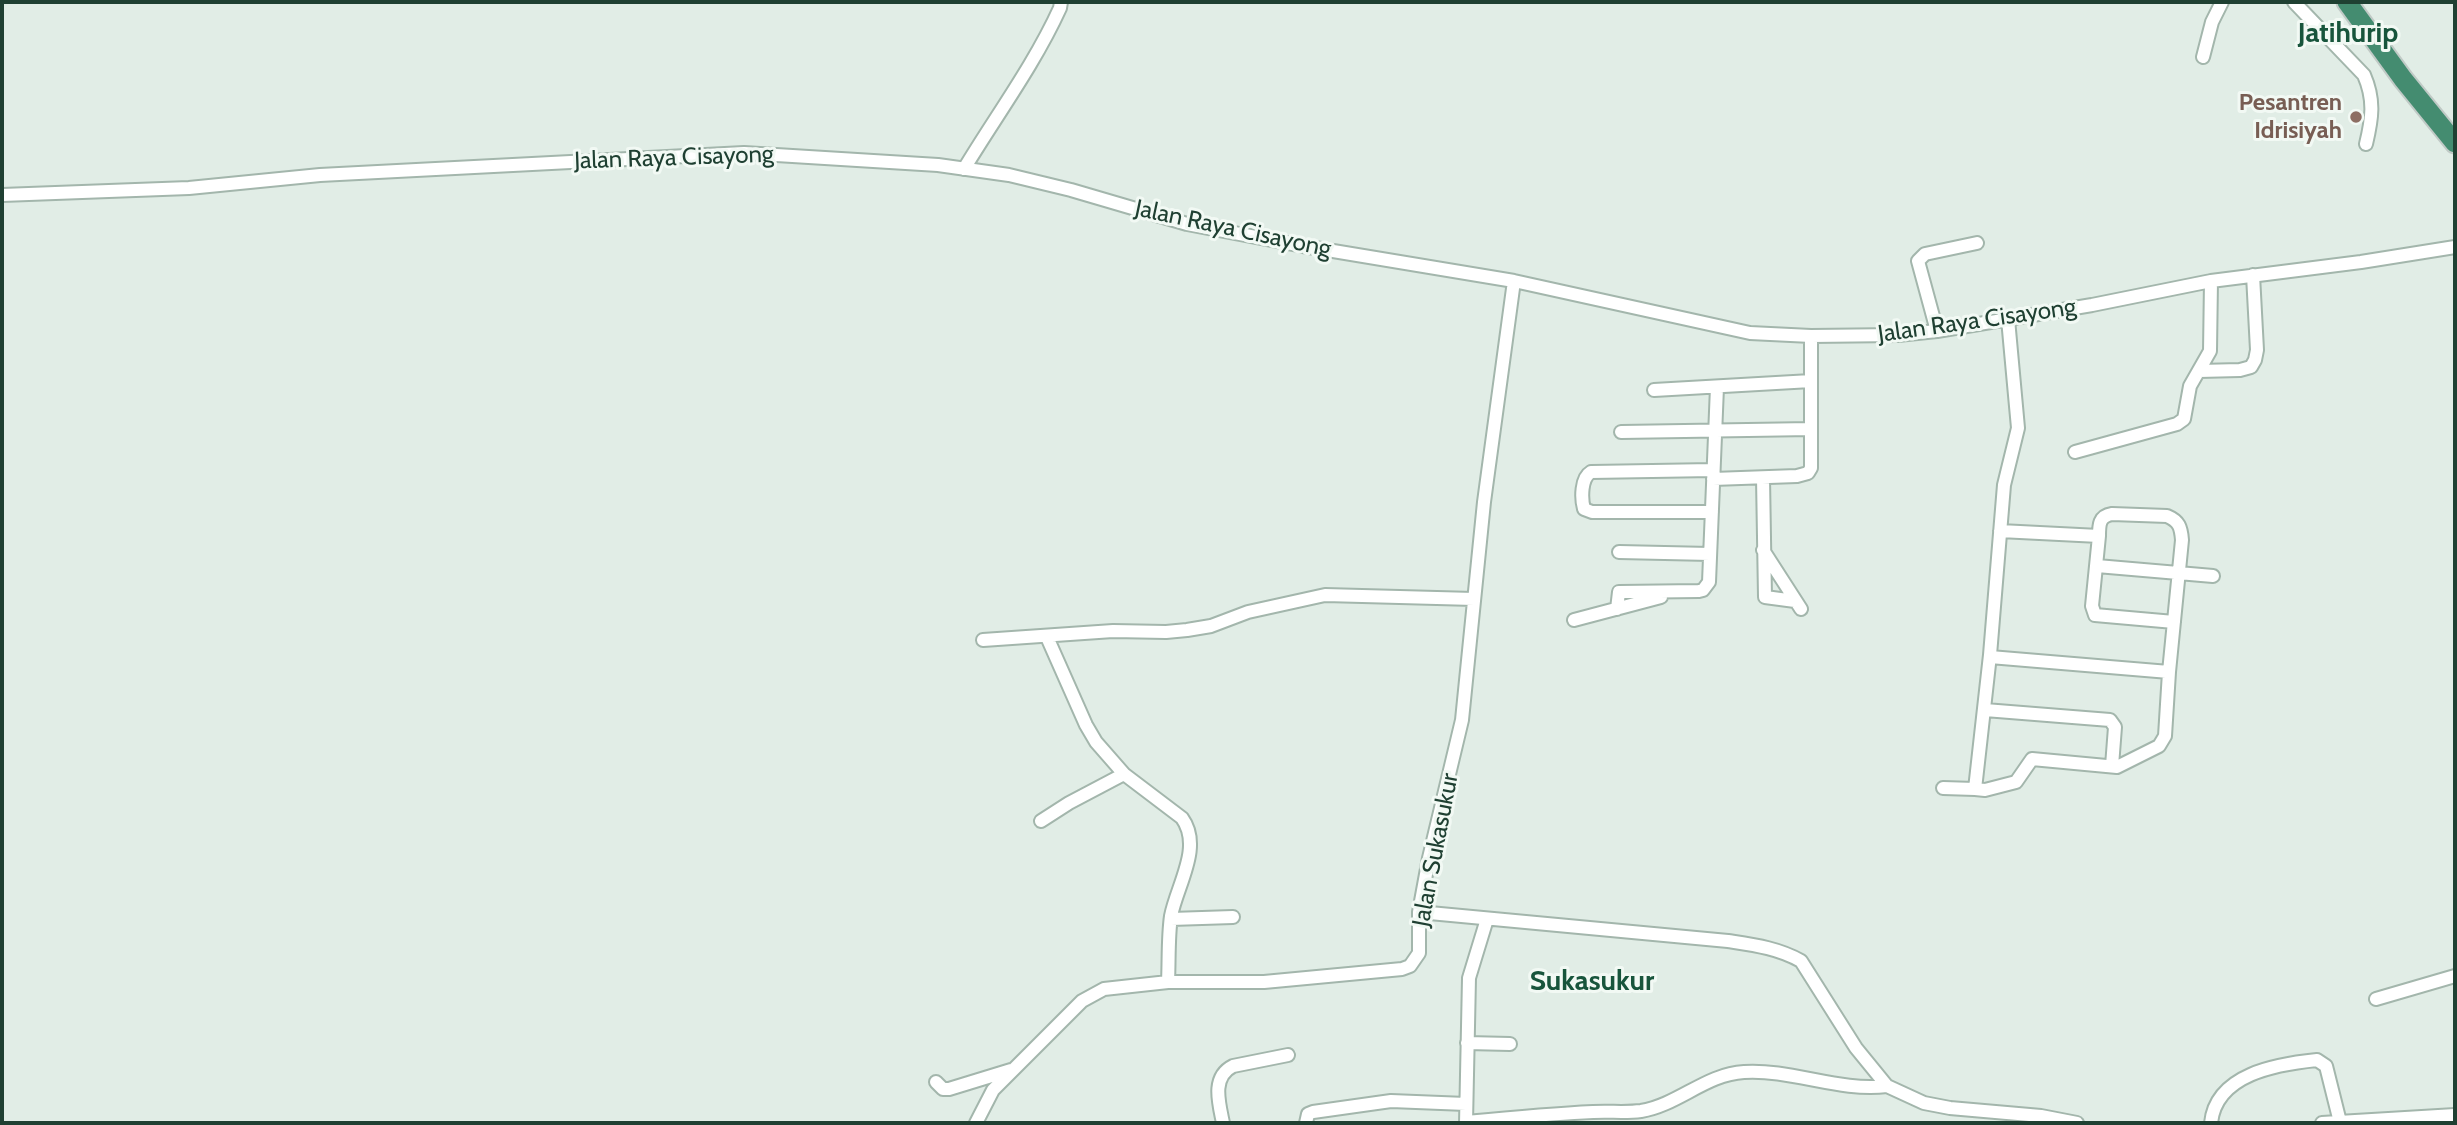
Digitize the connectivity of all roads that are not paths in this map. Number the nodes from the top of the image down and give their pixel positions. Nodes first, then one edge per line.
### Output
1 (1061, 2) edge
2 (2222, 2) edge
3 (2294, 2) edge
4 (2347, 2) edge
5 (2203, 57) dead end
6 (2455, 143) edge
7 (2366, 144) dead end
8 (964, 169) junction
9 (2, 195) edge
10 (1977, 243) dead end
11 (2455, 247) edge
12 (2253, 275) junction
13 (1514, 281) junction
14 (2211, 281) junction
15 (2007, 319) junction
16 (1937, 331) junction
17 (1811, 336) junction
18 (2199, 371) junction
19 (1811, 381) junction
20 (1717, 387) junction
21 (1654, 390) dead end
22 (1811, 429) junction
23 (1714, 431) junction
24 (1621, 432) dead end
25 (2075, 452) dead end
26 (1713, 474) junction
27 (1763, 478) junction
28 (1712, 512) junction
29 (2000, 531) junction
30 (2099, 537) junction
31 (1763, 550) junction
32 (1619, 552) dead end
33 (1710, 554) junction
34 (2097, 566) junction
35 (2179, 573) junction
36 (2213, 576) dead end
37 (1474, 598) junction
38 (1574, 620) dead end
39 (2174, 622) junction
40 (1046, 637) junction
41 (983, 640) dead end
42 (1990, 657) junction
43 (2169, 672) junction
44 (1984, 709) junction
45 (2112, 766) junction
46 (1124, 774) junction
47 (1943, 788) dead end
48 (1975, 789) junction
49 (1041, 821) dead end
50 (1419, 912) junction
51 (1233, 917) dead end
52 (1171, 919) junction
53 (1487, 919) junction
54 (2455, 976) edge
55 (1168, 982) junction
56 (2376, 999) dead end
57 (1467, 1043) junction
58 (1510, 1044) dead end
59 (1288, 1055) dead end
60 (1013, 1070) junction
61 (936, 1082) dead end
62 (1887, 1086) junction
63 (1466, 1104) junction
64 (2450, 1118) edge
65 (2340, 1122) edge
66 (976, 1123) edge
67 (1223, 1123) edge
68 (1306, 1123) edge
69 (1466, 1123) edge
70 (2077, 1123) edge
71 (2211, 1123) edge
72 (2322, 1123) edge

1 - 8 street
2 - 5 street
3 - 7 street
4 - 6 highway
8 - 9 street, Jalan Raya Cisayong
8 - 13 street, Jalan Raya Cisayong
10 - 16 street
11 - 12 street, Jalan Raya Cisayong
12 - 14 street, Jalan Raya Cisayong
12 - 18 street
13 - 17 street, Jalan Raya Cisayong
13 - 37 street, Jalan Sukasukur
14 - 15 street, Jalan Raya Cisayong
14 - 18 street
15 - 16 street, Jalan Raya Cisayong
15 - 29 street
16 - 17 street, Jalan Raya Cisayong
17 - 19 street
18 - 25 street
19 - 20 street
19 - 22 street
20 - 21 street
20 - 23 street
22 - 23 street
22 - 27 street
23 - 24 street
23 - 26 street
26 - 27 street
26 - 28 street
26 - 28 street
27 - 31 street
28 - 33 street
29 - 30 street
29 - 42 street
30 - 34 street
30 - 35 street
31 - 31 street
32 - 33 street
33 - 38 street
34 - 35 street
34 - 39 street
35 - 36 street
35 - 39 street
37 - 40 street
37 - 50 street, Jalan Sukasukur
39 - 43 street
40 - 41 street
40 - 46 street
42 - 43 street
42 - 44 street
43 - 45 street
44 - 45 street
44 - 48 street
45 - 48 street
46 - 49 street
46 - 52 street
47 - 48 street
50 - 53 street
50 - 55 street, Jalan Sukasukur
51 - 52 street
52 - 55 street
53 - 57 street
53 - 62 street
54 - 56 street
55 - 60 street, Jalan Sukasukur
57 - 58 street
57 - 63 street
59 - 67 street
60 - 61 street
60 - 66 street, Jalan Sukasukur
62 - 69 street
62 - 70 street
63 - 68 street
63 - 69 street
64 - 65 street
65 - 71 street
65 - 72 street

